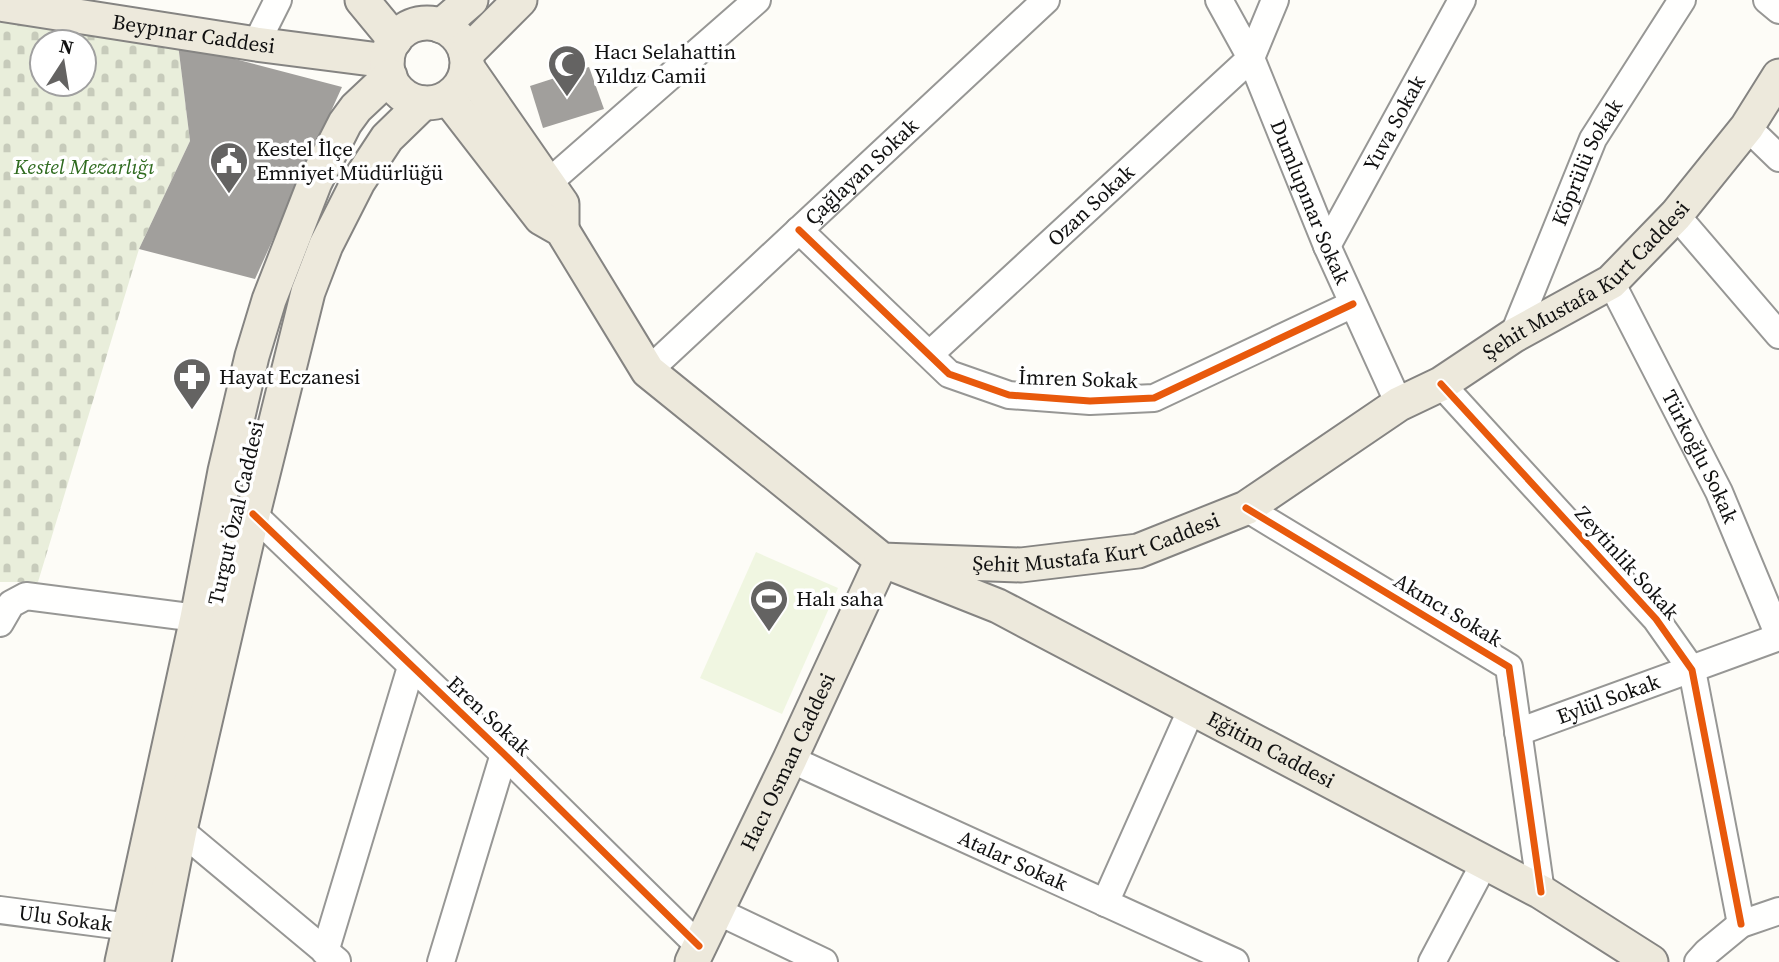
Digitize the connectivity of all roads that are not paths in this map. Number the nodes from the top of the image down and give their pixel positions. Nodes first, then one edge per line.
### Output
1 (278, 0) edge
2 (362, 0) edge
3 (404, 0) edge
4 (471, 0) edge
5 (520, 0) edge
6 (757, 0) edge
7 (1046, 0) edge
8 (1219, 0) edge
9 (1275, 0) edge
10 (1462, 0) edge
11 (1682, 0) edge
12 (1767, 0) edge
13 (0, 4) edge
14 (111, 10) edge
15 (1779, 10) edge
16 (435, 25) junction
17 (257, 44) junction
18 (1251, 58) junction
19 (391, 59) junction
20 (467, 61) junction
21 (1779, 76) edge
22 (436, 100) junction
23 (1747, 127) junction
24 (1779, 158) edge
25 (548, 183) junction
26 (1676, 215) junction
27 (562, 230) junction
28 (799, 230) junction
29 (1327, 246) junction
30 (1611, 282) junction
31 (1353, 304) junction
32 (1779, 335) edge
33 (1513, 336) junction
34 (930, 354) junction
35 (648, 371) junction
36 (1441, 384) junction
37 (1399, 404) junction
38 (1246, 508) junction
39 (253, 513) junction
40 (881, 561) junction
41 (197, 618) junction
42 (0, 622) edge
43 (1779, 636) edge
44 (411, 667) junction
45 (1692, 670) junction
46 (1192, 708) junction
47 (1518, 732) junction
48 (504, 754) junction
49 (790, 759) junction
50 (180, 830) junction
51 (1485, 862) junction
52 (1541, 892) junction
53 (1105, 903) junction
54 (0, 910) edge
55 (717, 911) junction
56 (1779, 911) edge
57 (1741, 924) junction
58 (130, 927) junction
59 (696, 954) edge
60 (332, 957) edge
61 (122, 962) edge
62 (154, 962) edge
63 (441, 962) edge
64 (824, 962) edge
65 (1235, 962) edge
66 (1432, 962) edge
67 (1651, 962) edge
68 (1698, 962) edge

1 - 17 street
2 - 19 main road
3 - 16 main road
4 - 16 main road
5 - 20 main road
6 - 25 street
7 - 28 street, Çağlayan Sokak
8 - 18 street, Dumlupınar Sokak
9 - 18 street
10 - 29 street, Yuva Sokak
11 - 33 street, Köprülü Sokak
12 - 15 street
13 - 14 main road, Beypınar Caddesi
14 - 17 main road, Beypınar Caddesi
16 - 19 main road
16 - 20 main road
17 - 19 main road, Beypınar Caddesi
18 - 29 street, Dumlupınar Sokak
18 - 34 street, Ozan Sokak
19 - 22 main road
19 - 41 main road, Turgut Özal Caddesi
20 - 22 main road
20 - 25 main road
21 - 23 main road, Şehit Mustafa Kurt Caddesi
22 - 27 main road
22 - 39 main road, Turgut Özal Caddesi
23 - 24 street
23 - 26 main road, Şehit Mustafa Kurt Caddesi
25 - 27 main road
26 - 30 main road, Şehit Mustafa Kurt Caddesi
26 - 32 street
27 - 35 main road
28 - 34 street, İmren Sokak
28 - 35 street, Çağlayan Sokak
29 - 31 street, Dumlupınar Sokak
30 - 33 main road, Şehit Mustafa Kurt Caddesi
30 - 43 street, Türkoğlu Sokak
31 - 34 street, İmren Sokak
31 - 37 street, Dumlupınar Sokak
33 - 36 main road, Şehit Mustafa Kurt Caddesi
35 - 40 main road
36 - 37 main road, Şehit Mustafa Kurt Caddesi
36 - 45 street, Zeytinlik Sokak
37 - 38 main road, Şehit Mustafa Kurt Caddesi
38 - 40 main road, Şehit Mustafa Kurt Caddesi
38 - 47 street, Akıncı Sokak
39 - 44 street, Eren Sokak
39 - 50 main road, Turgut Özal Caddesi
40 - 46 main road, Eğitim Caddesi
40 - 49 main road, Hacı Osman Caddesi
41 - 42 street
41 - 58 main road, Turgut Özal Caddesi
43 - 45 street, Eylül Sokak
44 - 48 street, Eren Sokak
44 - 60 street
45 - 47 street, Eylül Sokak
45 - 57 street, Zeytinlik Sokak
46 - 51 main road, Eğitim Caddesi
46 - 53 street
47 - 52 street, Akıncı Sokak
48 - 59 street, Eren Sokak
48 - 63 street
49 - 53 street, Atalar Sokak
49 - 55 main road, Hacı Osman Caddesi
50 - 60 street
50 - 62 main road, Turgut Özal Caddesi
51 - 52 main road, Eğitim Caddesi
51 - 66 street
52 - 67 main road, Eğitim Caddesi
53 - 65 street, Atalar Sokak
54 - 58 street, Ulu Sokak
55 - 59 main road, Hacı Osman Caddesi
55 - 64 street
56 - 57 street
57 - 68 street
58 - 61 main road, Turgut Özal Caddesi

